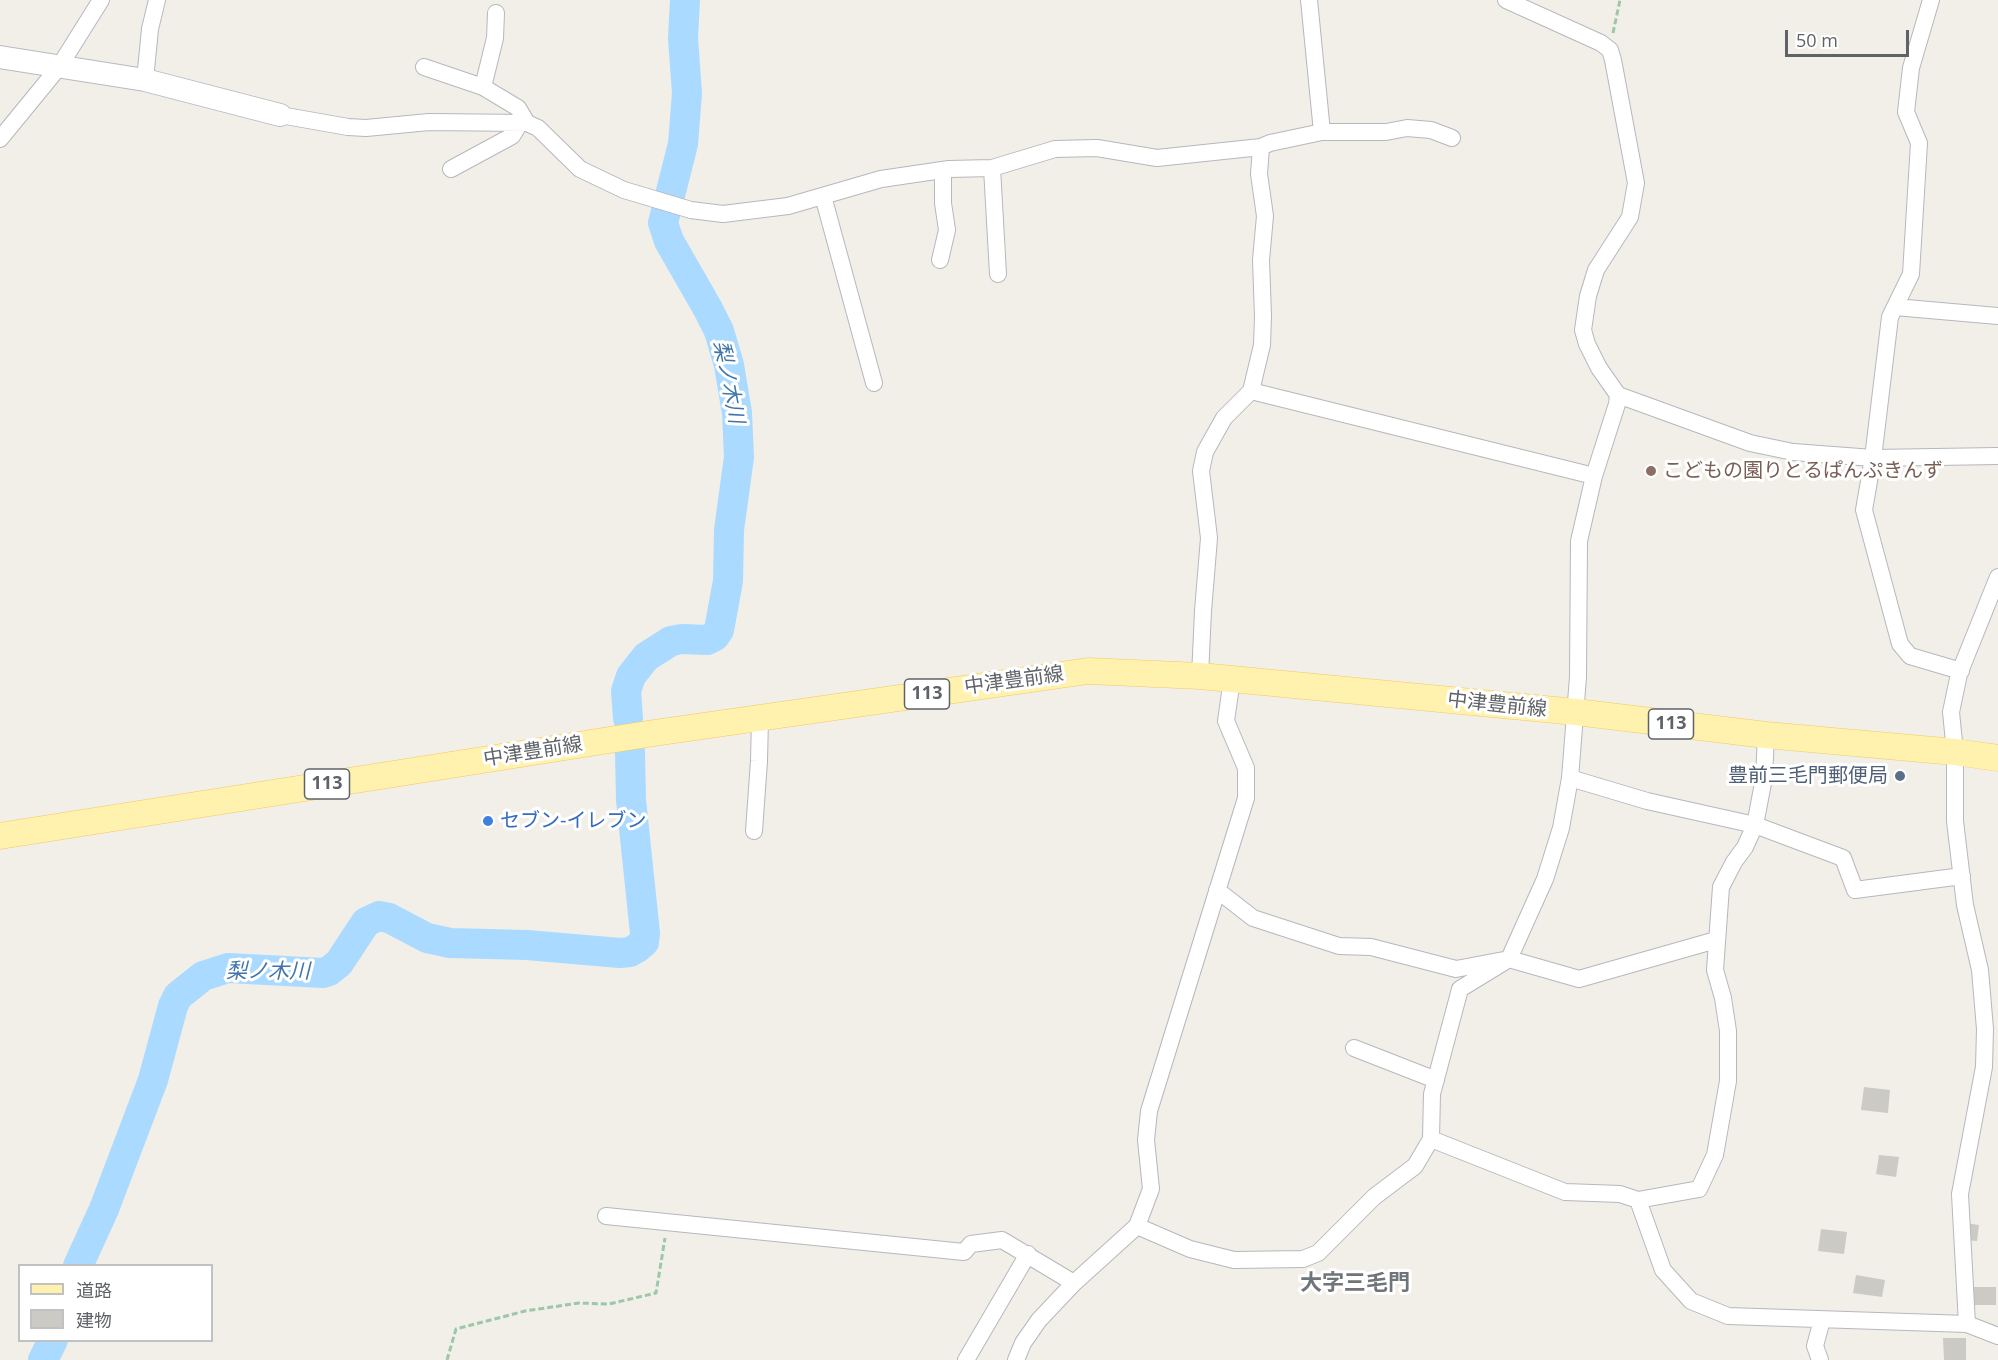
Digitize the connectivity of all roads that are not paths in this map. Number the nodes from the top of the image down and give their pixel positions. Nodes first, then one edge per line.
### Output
1 (101, 0) edge
2 (157, 0) edge
3 (1309, 0) edge
4 (1506, 0) edge
5 (1931, 0) edge
6 (496, 13) dead end
7 (0, 57) edge
8 (53, 66) junction
9 (424, 67) dead end
10 (145, 80) junction
11 (483, 87) junction
12 (280, 115) joint
13 (524, 123) junction
14 (1322, 132) junction
15 (1452, 138) dead end
16 (0, 139) edge
17 (1261, 147) junction
18 (992, 168) junction
19 (451, 169) dead end
20 (943, 170) junction
21 (823, 196) junction
22 (940, 260) dead end
23 (998, 273) dead end
24 (1895, 307) junction
25 (1998, 316) edge
26 (874, 382) dead end
27 (1251, 391) junction
28 (1618, 395) junction
29 (1998, 456) edge
30 (1873, 458) junction
31 (1594, 476) junction
32 (1998, 577) edge
33 (1961, 671) junction
34 (1200, 676) junction
35 (1233, 679) junction
36 (1576, 712) junction
37 (760, 718) junction
38 (1766, 735) junction
39 (1955, 752) junction
40 (1998, 758) edge
41 (1570, 778) junction
42 (1755, 825) junction
43 (754, 831) dead end
44 (0, 836) edge
45 (1962, 876) junction
46 (1217, 890) junction
47 (1716, 940) junction
48 (1509, 959) junction
49 (1354, 1048) dead end
50 (1437, 1080) junction
51 (1431, 1138) junction
52 (1638, 1200) junction
53 (606, 1216) dead end
54 (1137, 1226) junction
55 (1028, 1254) junction
56 (1074, 1283) junction
57 (1822, 1320) junction
58 (1967, 1324) junction
59 (1998, 1336) edge
60 (966, 1360) edge
61 (1016, 1360) edge
62 (1820, 1360) edge

1 - 8 street
2 - 10 street
3 - 14 street
4 - 28 street
5 - 24 street
6 - 11 street
7 - 8 street
8 - 10 street
8 - 16 street
9 - 11 street
10 - 12 street
11 - 13 street
12 - 13 street
13 - 19 street
13 - 21 street
14 - 15 street
14 - 17 street
17 - 18 street
17 - 27 street
18 - 20 street
18 - 23 street
20 - 21 street
20 - 22 street
21 - 26 street
24 - 25 street
24 - 30 street
27 - 31 street
27 - 34 street
28 - 30 street
28 - 31 street
29 - 30 street
30 - 33 street
31 - 36 street
32 - 33 street
33 - 39 street
34 - 35 main road, 中津豊前線 / 113
34 - 37 main road, 中津豊前線 / 113
35 - 36 main road, 中津豊前線 / 113
35 - 46 street
36 - 38 main road, 中津豊前線 / 113
36 - 41 street
37 - 43 street
37 - 44 main road, 中津豊前線 / 113
38 - 39 main road, 中津豊前線 / 113
38 - 42 street
39 - 40 main road, 中津豊前線 / 113
39 - 45 street
41 - 42 street
41 - 48 street
42 - 45 street
42 - 47 street
45 - 58 street
46 - 48 street
46 - 54 street
47 - 48 street
47 - 52 street
48 - 50 street
49 - 50 street
50 - 51 street
51 - 52 street
51 - 54 street
52 - 57 street
53 - 55 street
54 - 56 street
55 - 56 street
55 - 60 street
56 - 61 street
57 - 58 street
57 - 62 street
58 - 59 street

